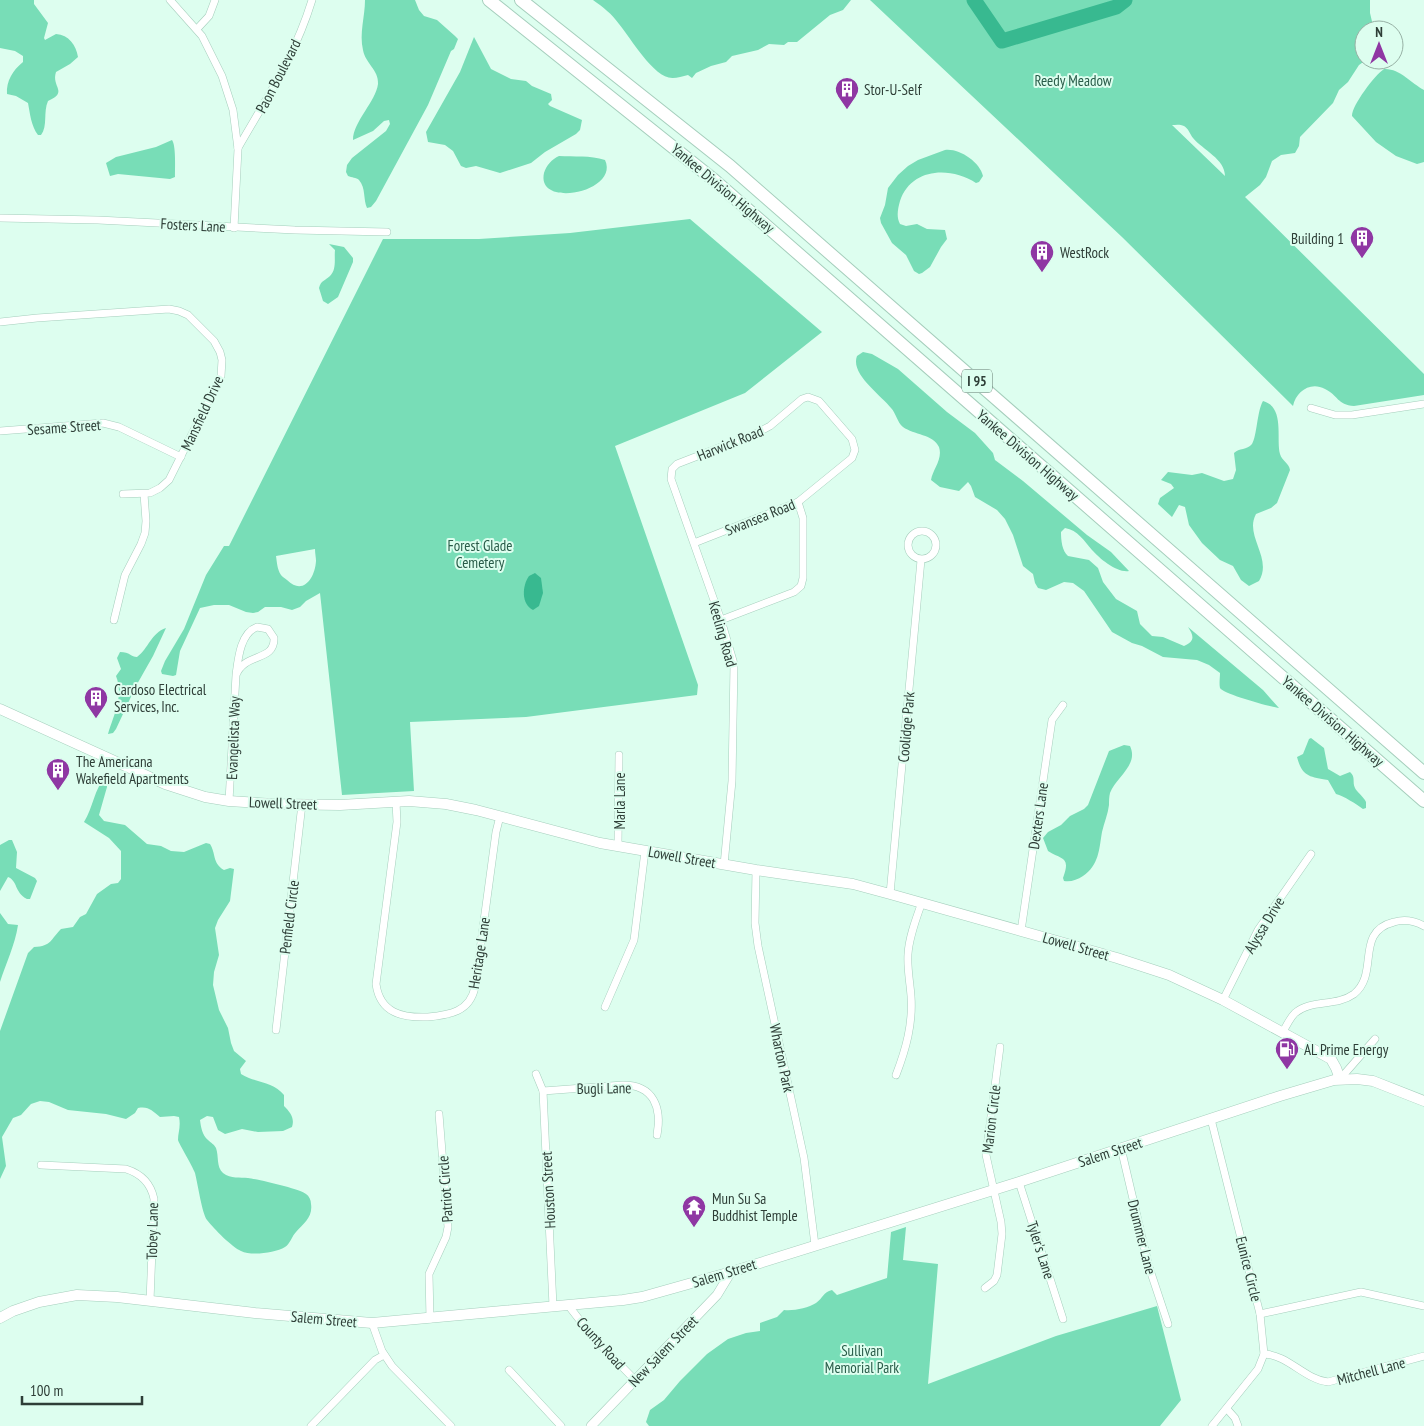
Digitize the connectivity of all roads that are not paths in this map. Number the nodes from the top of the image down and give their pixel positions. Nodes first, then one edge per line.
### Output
1 (170, 0) edge
2 (215, 0) edge
3 (312, 0) edge
4 (489, 0) edge
5 (520, 0) edge
6 (197, 29) junction
7 (238, 149) junction
8 (0, 218) edge
9 (234, 228) junction
10 (387, 232) dead end
11 (0, 322) edge
12 (811, 397) joint
13 (1424, 404) edge
14 (1311, 408) dead end
15 (0, 431) edge
16 (181, 457) junction
17 (672, 469) joint
18 (123, 494) dead end
19 (144, 494) junction
20 (798, 502) junction
21 (694, 543) junction
22 (921, 560) junction
23 (114, 620) dead end
24 (721, 620) junction
25 (236, 675) junction
26 (1063, 705) dead end
27 (0, 709) edge
28 (619, 755) dead end
29 (1424, 773) edge
30 (229, 801) junction
31 (1424, 801) edge
32 (396, 802) junction
33 (302, 804) junction
34 (500, 816) junction
35 (618, 846) junction
36 (645, 851) junction
37 (1311, 854) dead end
38 (724, 865) junction
39 (756, 870) junction
40 (890, 894) junction
41 (922, 902) junction
42 (1424, 926) edge
43 (1021, 931) junction
44 (1223, 1000) junction
45 (605, 1007) dead end
46 (276, 1030) dead end
47 (1283, 1032) junction
48 (1375, 1039) dead end
49 (1000, 1047) dead end
50 (536, 1074) dead end
51 (896, 1075) dead end
52 (1340, 1079) junction
53 (543, 1091) junction
54 (1424, 1101) edge
55 (439, 1114) dead end
56 (1210, 1120) junction
57 (657, 1135) dead end
58 (1121, 1148) junction
59 (41, 1165) dead end
60 (1019, 1182) junction
61 (993, 1190) junction
62 (815, 1245) junction
63 (731, 1272) junction
64 (702, 1280) junction
65 (984, 1288) dead end
66 (720, 1290) junction
67 (150, 1301) junction
68 (568, 1305) junction
69 (553, 1306) junction
70 (1424, 1306) edge
71 (1260, 1314) junction
72 (0, 1318) edge
73 (430, 1319) junction
74 (1063, 1319) dead end
75 (372, 1323) junction
76 (1168, 1324) dead end
77 (1264, 1354) junction
78 (384, 1355) junction
79 (1424, 1356) edge
80 (510, 1370) dead end
81 (635, 1380) junction
82 (1227, 1409) junction
83 (448, 1425) edge
84 (311, 1426) edge
85 (561, 1426) edge
86 (591, 1426) edge
87 (1212, 1426) edge
88 (1238, 1426) edge

1 - 6 street, Paon Boulevard
2 - 6 street
3 - 7 street, Paon Boulevard
4 - 31 highway, Yankee Division Highway / I 95
5 - 29 highway, Yankee Division Highway / I 95
6 - 7 street, Paon Boulevard
7 - 9 street, Paon Boulevard
8 - 9 street, Fosters Lane
9 - 10 street, Fosters Lane
11 - 16 street, Mansfield Drive
12 - 17 street, Harwick Road
12 - 20 street, Swansea Road
13 - 14 street
15 - 16 street, Sesame Street
16 - 19 street, Mansfield Drive
17 - 21 street, Keeling Road
18 - 19 street, Mansfield Drive
19 - 23 street
20 - 21 street, Swansea Road
20 - 24 street
21 - 24 street, Keeling Road
22 - 22 street
22 - 40 street, Coolidge Park
24 - 38 street, Keeling Road
25 - 25 street, Evangelista Way
25 - 30 street, Evangelista Way
26 - 43 street, Dexters Lane
27 - 30 main road, Lowell Street
28 - 35 street, Marla Lane
30 - 33 main road, Lowell Street
32 - 33 main road, Lowell Street
32 - 34 main road, Lowell Street
32 - 34 street, Heritage Lane
33 - 46 street, Penfield Circle
34 - 35 main road, Lowell Street
35 - 36 main road, Lowell Street
36 - 38 main road, Lowell Street
36 - 45 street
37 - 44 street, Alyssa Drive
38 - 39 main road, Lowell Street
39 - 40 main road, Lowell Street
39 - 62 street, Wharton Park
40 - 41 main road, Lowell Street
41 - 43 main road, Lowell Street
41 - 51 street
42 - 47 street
43 - 44 main road, Lowell Street
44 - 47 main road, Lowell Street
47 - 52 main road, Lowell Street
48 - 52 street
49 - 61 street, Marion Circle
50 - 53 street, Houston Street
52 - 54 main road, Salem Street
52 - 56 main road, Salem Street
53 - 57 street, Bugli Lane
53 - 69 street, Houston Street
55 - 73 street, Patriot Circle
56 - 58 main road, Salem Street
56 - 71 street, Eunice Circle
58 - 60 main road, Salem Street
58 - 76 street, Drummer Lane
59 - 67 street, Tobey Lane
60 - 61 main road, Salem Street
60 - 74 street, Tyler's Lane
61 - 62 main road, Salem Street
61 - 65 street, Marion Circle
62 - 63 main road, Salem Street
63 - 64 main road, Salem Street
63 - 66 street, New Salem Street
64 - 66 street
64 - 68 main road, Salem Street
66 - 81 street, New Salem Street
67 - 72 main road, Salem Street
67 - 75 main road, Salem Street
68 - 69 main road, Salem Street
68 - 81 street, County Road
69 - 73 main road, Salem Street
70 - 71 street
71 - 77 street, Eunice Circle
73 - 75 main road, Salem Street
75 - 78 street
77 - 79 street, Mitchell Lane
77 - 82 street
78 - 83 street
78 - 84 street
80 - 85 street
81 - 86 street, New Salem Street
82 - 87 street
82 - 88 street

